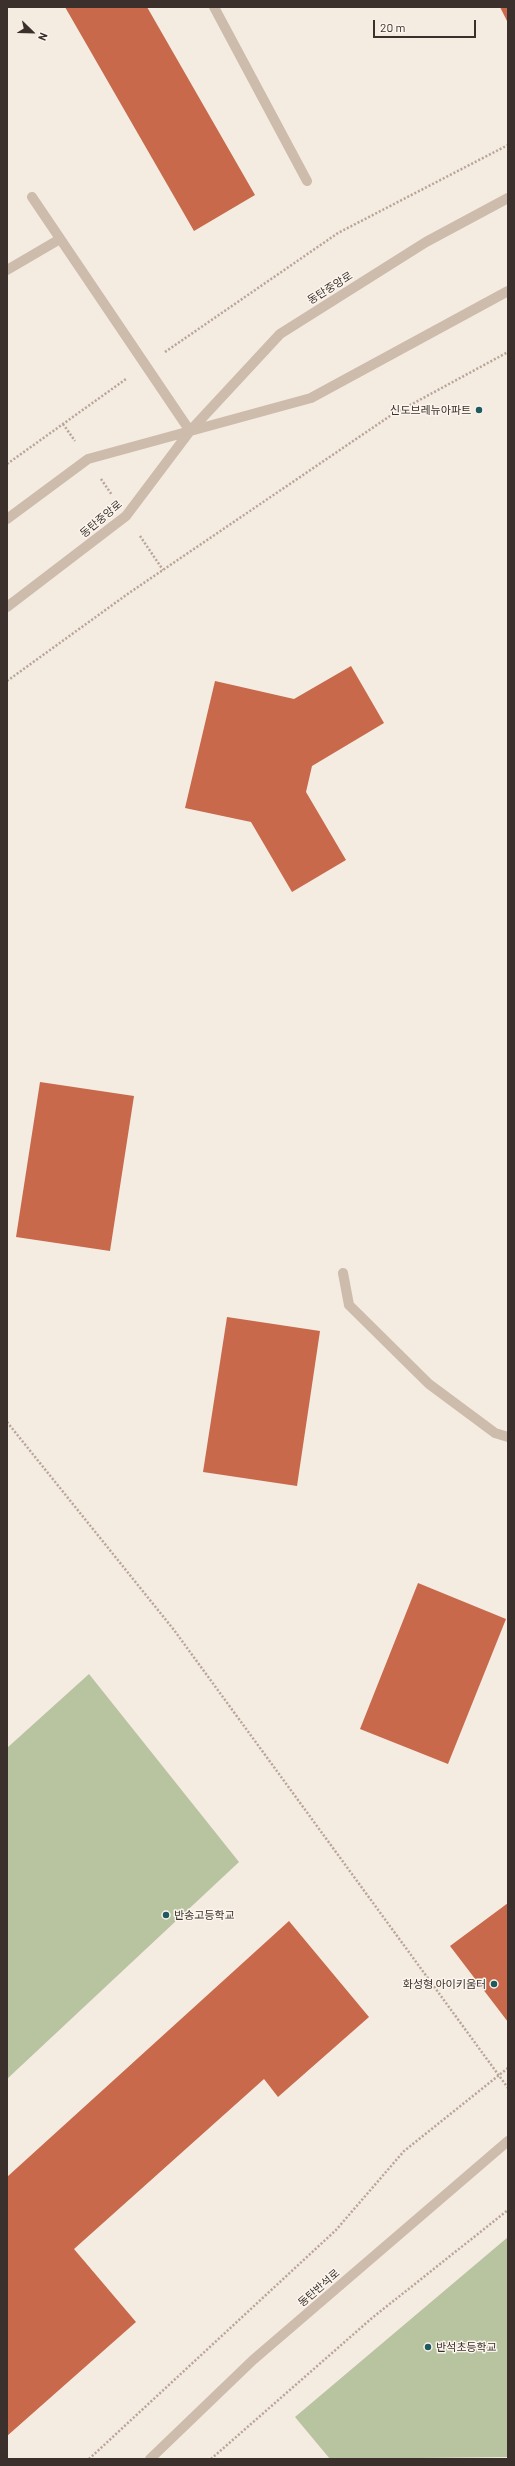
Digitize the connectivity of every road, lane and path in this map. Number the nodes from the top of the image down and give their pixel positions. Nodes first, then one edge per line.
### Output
1 (214, 7) edge
2 (508, 145) edge
3 (307, 181) dead end
4 (32, 197) dead end
5 (508, 198) edge
6 (60, 239) junction
7 (7, 270) edge
8 (508, 292) edge
9 (508, 352) edge
10 (145, 365) junction
11 (190, 431) junction
12 (7, 464) edge
13 (7, 519) edge
14 (7, 607) edge
15 (7, 681) edge
16 (343, 1273) dead end
17 (7, 1422) edge
18 (508, 1437) edge
19 (508, 2068) edge
20 (498, 2075) junction
21 (508, 2088) edge
22 (508, 2141) edge
23 (508, 2210) edge
24 (89, 2459) edge
25 (150, 2459) edge
26 (211, 2459) edge

1 - 3 street
2 - 10 path
4 - 6 street
5 - 11 street, 동탄중앙로
6 - 7 street
6 - 10 street
8 - 11 street
9 - 15 path
10 - 11 street
10 - 12 path
11 - 13 street
11 - 14 street, 동탄중앙로
16 - 18 street
17 - 20 path
19 - 20 path
20 - 21 path
20 - 24 path
22 - 25 street, 동탄반석로
23 - 26 path

